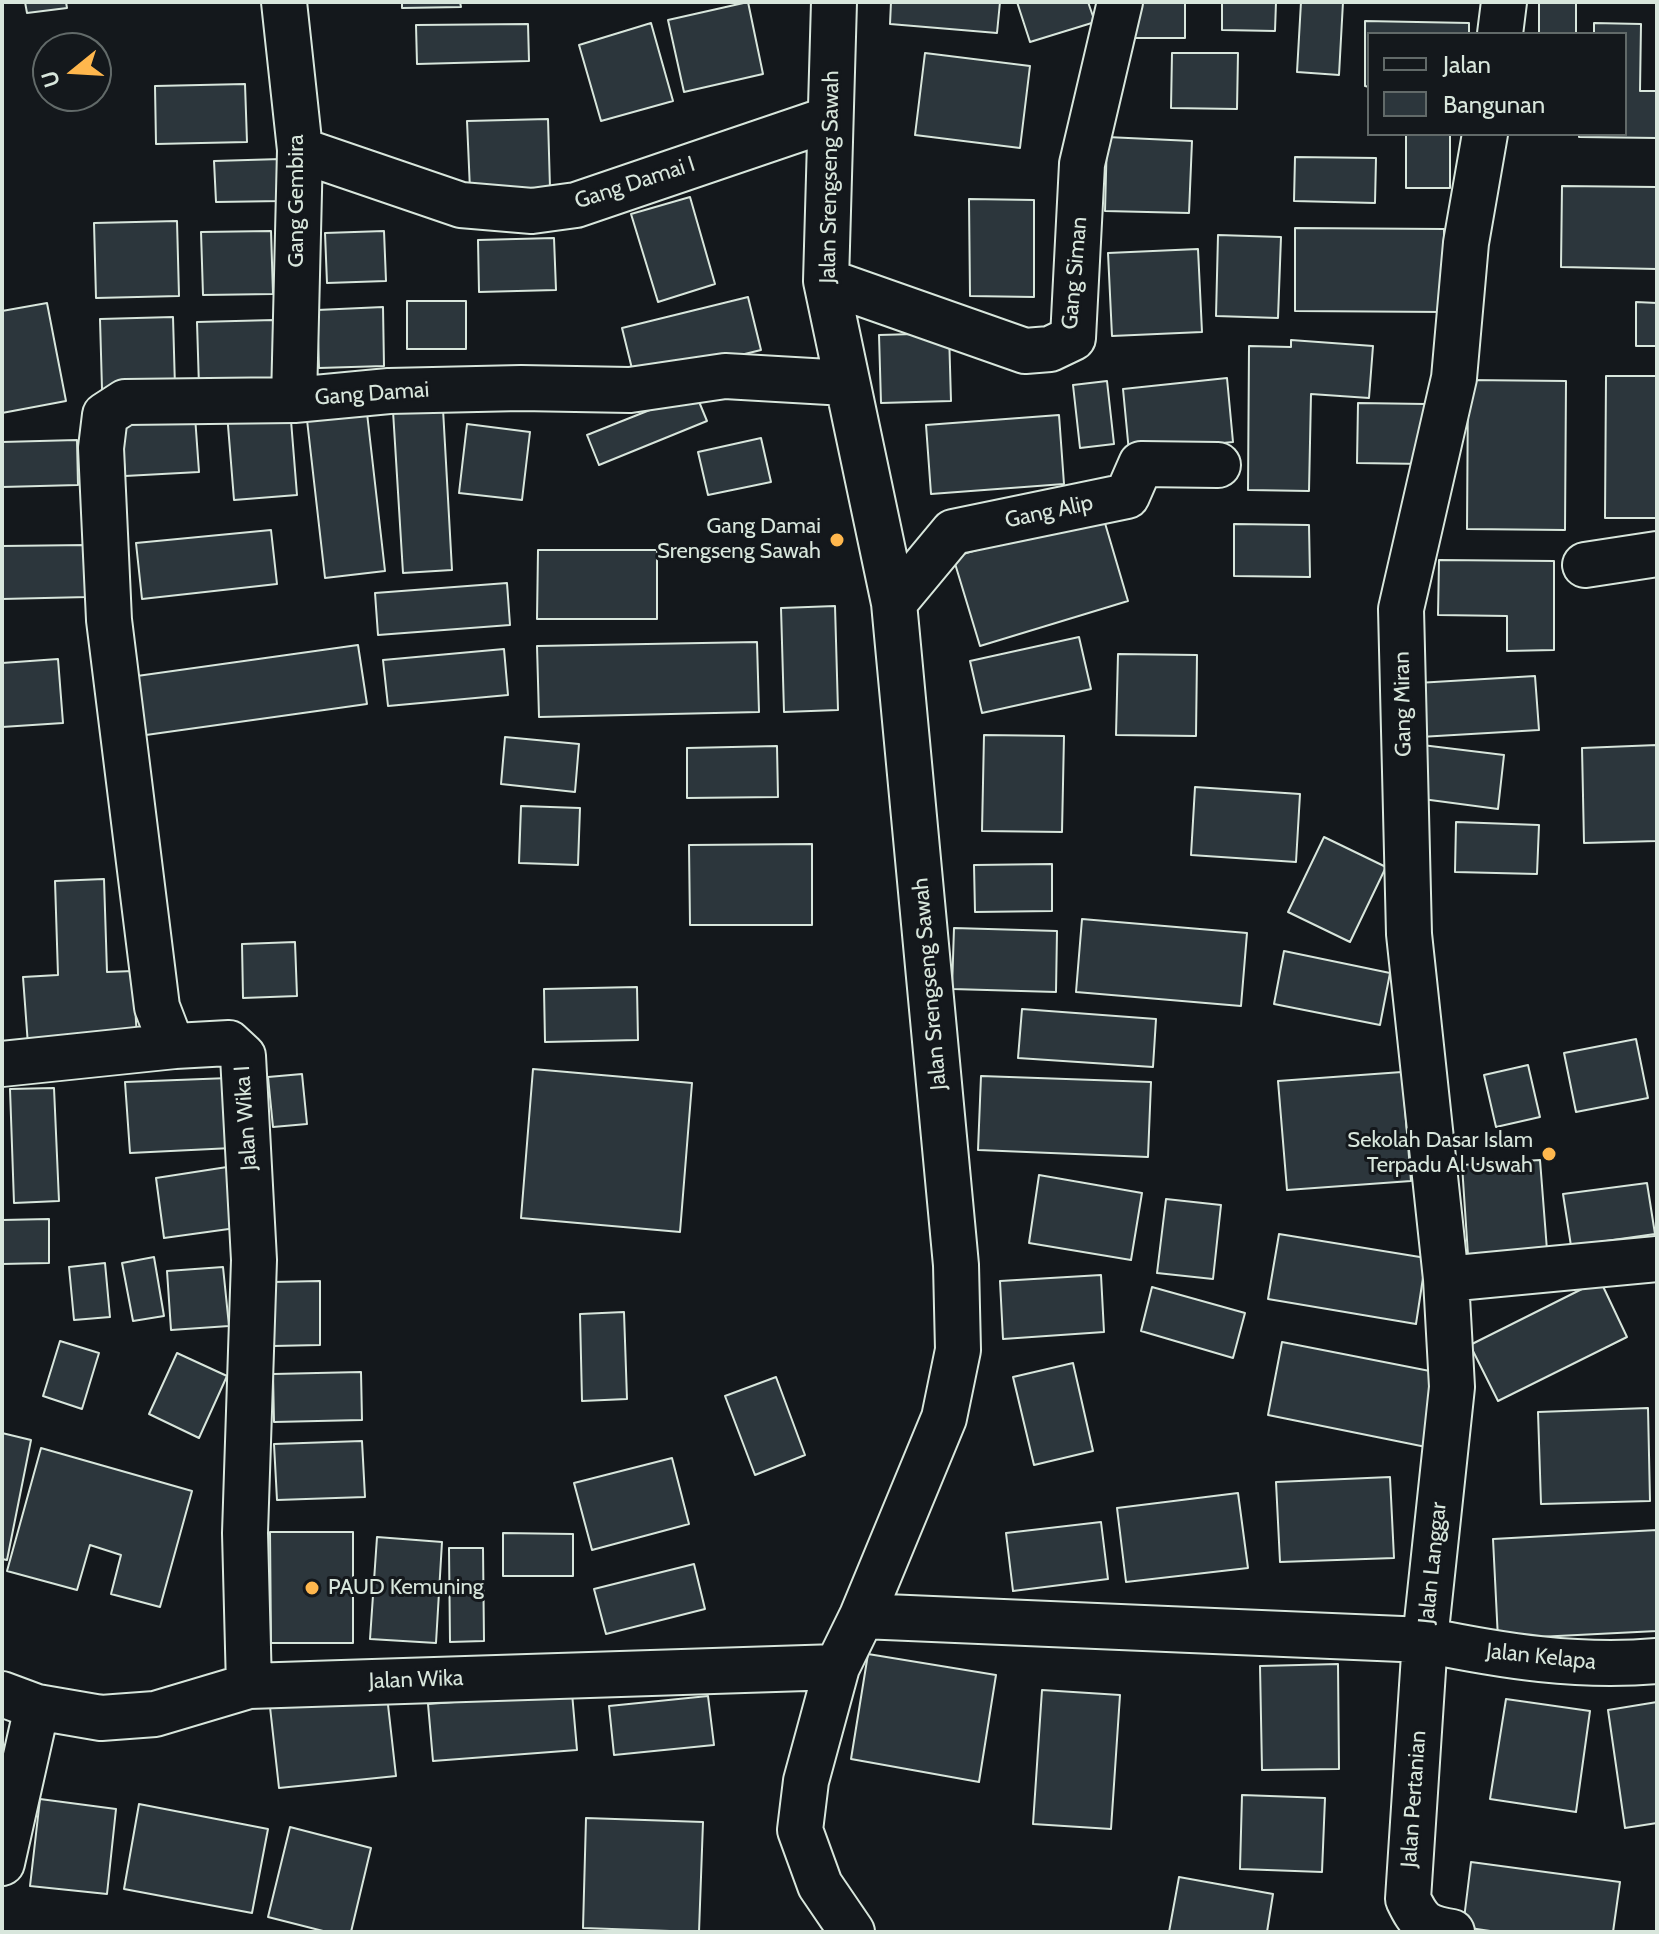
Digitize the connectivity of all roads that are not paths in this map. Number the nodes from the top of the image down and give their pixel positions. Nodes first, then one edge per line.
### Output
1 (284, 2) edge
2 (834, 2) edge
3 (1120, 2) edge
4 (1504, 2) edge
5 (1500, 32) edge
6 (829, 119) junction
7 (1485, 136) edge
8 (300, 150) junction
9 (826, 281) junction
10 (846, 383) junction
11 (294, 400) junction
12 (1218, 465) dead end
13 (1657, 554) edge
14 (1585, 565) dead end
15 (894, 603) junction
16 (175, 1046) junction
17 (2, 1064) edge
18 (1657, 1259) edge
19 (1446, 1279) junction
20 (862, 1616) junction
21 (1425, 1640) junction
22 (1657, 1661) edge
23 (837, 1667) junction
24 (249, 1686) junction
25 (23, 1726) edge
26 (2, 1863) edge
27 (852, 1932) edge
28 (1452, 1932) edge

1 - 8 street, Gang Gembira
2 - 6 street, Jalan Srengseng Sawah
3 - 9 street, Gang Siman
4 - 5 street
6 - 8 street, Gang Damai I
6 - 9 street, Jalan Srengseng Sawah
7 - 19 street, Gang Miran
8 - 11 street, Gang Gembira
9 - 10 street, Jalan Srengseng Sawah
10 - 11 street, Gang Damai
10 - 15 street, Jalan Srengseng Sawah
11 - 16 street, Gang Damai
12 - 15 street, Gang Alip
13 - 14 street
15 - 20 street, Jalan Srengseng Sawah
16 - 17 street, Jalan Wika I
16 - 24 street, Jalan Wika I
18 - 19 street
19 - 21 street, Jalan Langgar
20 - 21 street, Jalan Langgar
20 - 23 street, Jalan Srengseng Sawah
21 - 22 street, Jalan Kelapa
21 - 28 street, Jalan Pertanian
23 - 24 street, Jalan Wika
23 - 27 street, Jalan Srengseng Sawah
24 - 25 street, Jalan Wika
25 - 26 street

